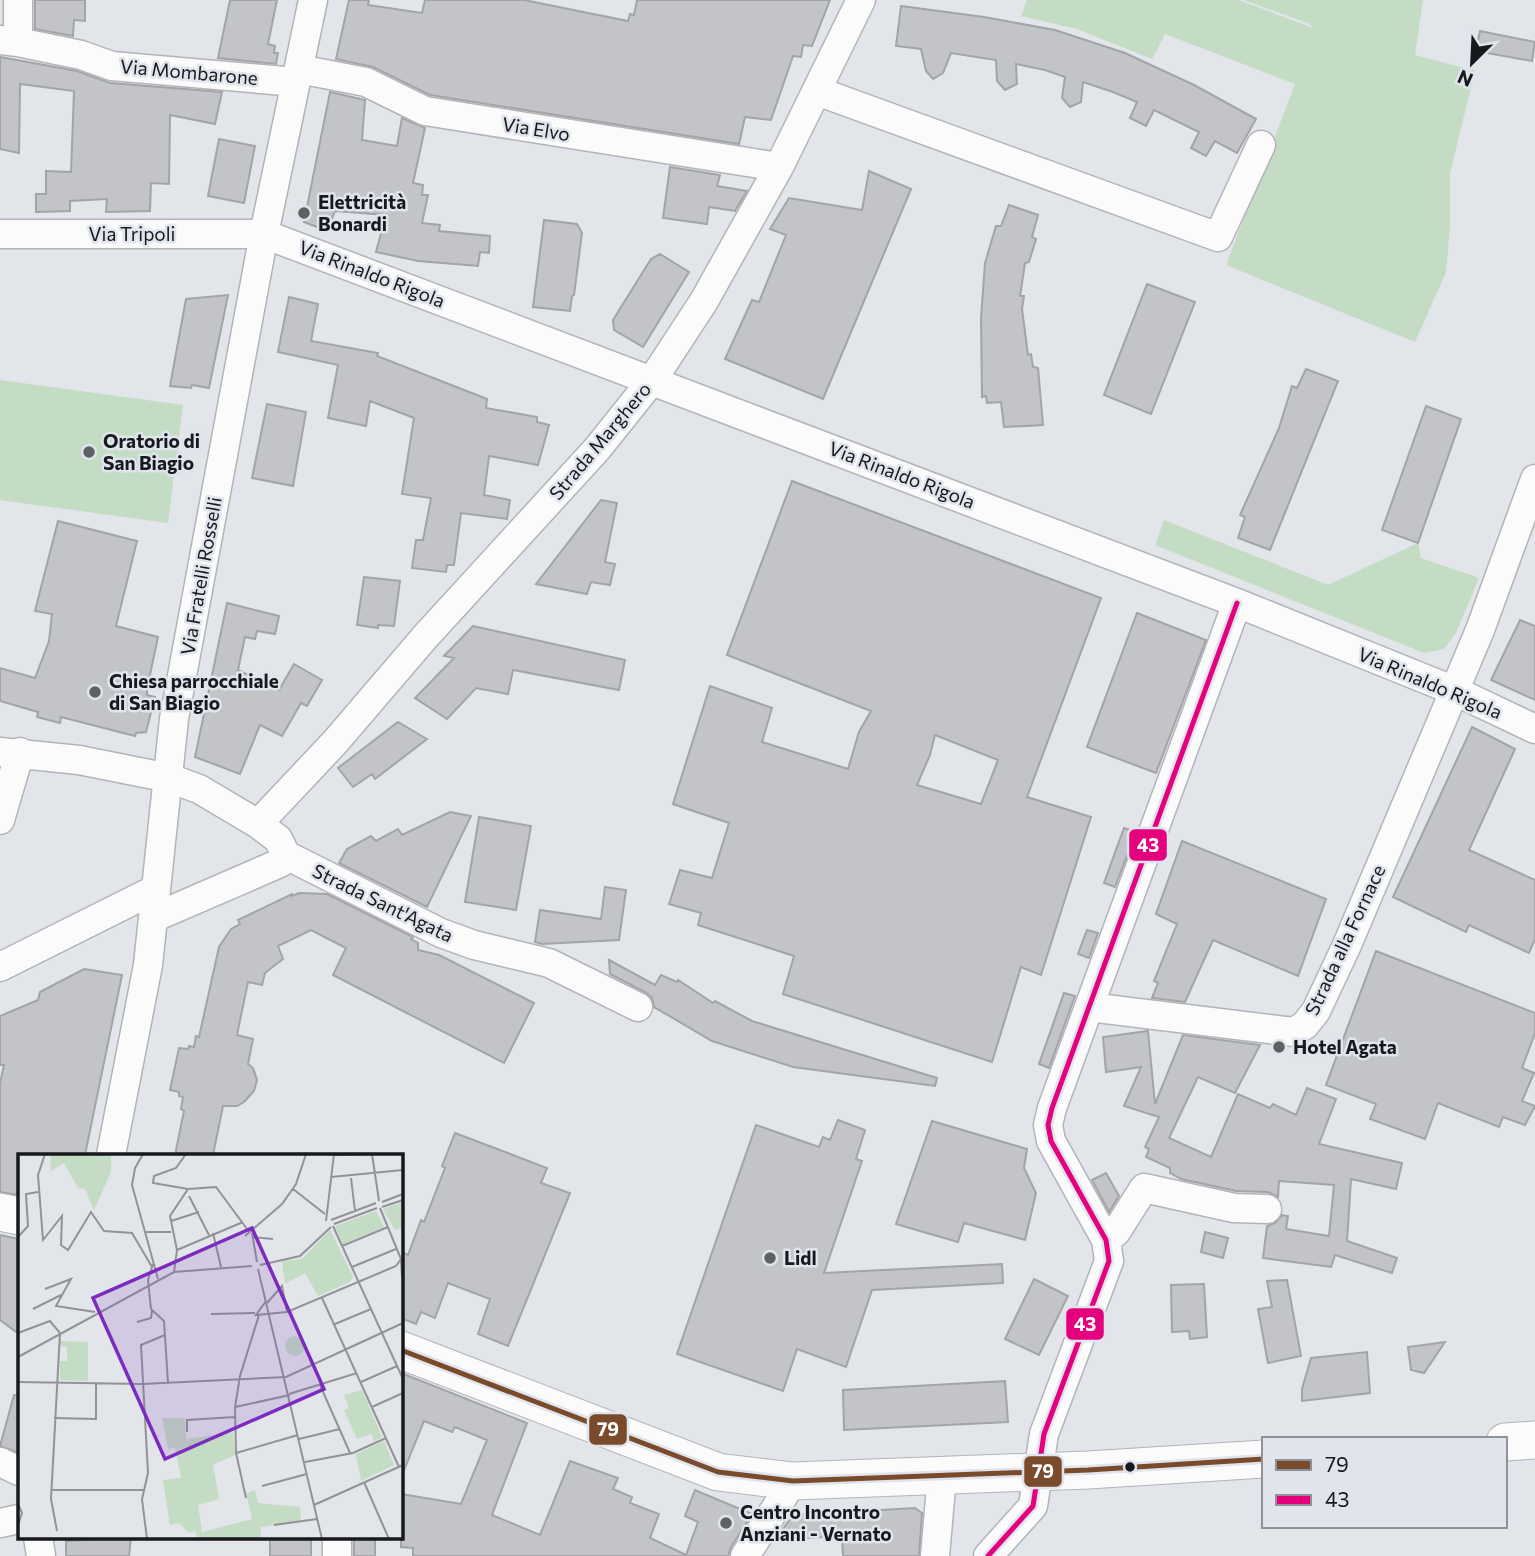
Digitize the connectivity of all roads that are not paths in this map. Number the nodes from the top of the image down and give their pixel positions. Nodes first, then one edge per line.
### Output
1 (18, 0) edge
2 (313, 0) edge
3 (861, 0) edge
4 (9, 41) edge
5 (298, 76) junction
6 (817, 91) junction
7 (1261, 145) dead end
8 (779, 167) junction
9 (0, 234) edge
10 (264, 234) junction
11 (653, 379) junction
12 (1535, 479) edge
13 (1237, 603) junction
14 (1455, 691) junction
15 (1535, 729) edge
16 (10, 752) edge
17 (169, 778) junction
18 (0, 820) edge
19 (258, 824) junction
20 (286, 855) junction
21 (156, 889) junction
22 (153, 918) junction
23 (0, 967) edge
24 (638, 1007) dead end
25 (1089, 1007) junction
26 (111, 1154) edge
27 (1266, 1209) dead end
28 (0, 1212) edge
29 (18, 1216) edge
30 (1106, 1240) junction
31 (402, 1350) edge
32 (1535, 1440) edge
33 (1507, 1442) edge
34 (1262, 1459) edge
35 (0, 1462) edge
36 (18, 1471) edge
37 (1038, 1472) junction
38 (942, 1476) junction
39 (793, 1481) junction
40 (18, 1519) edge
41 (0, 1523) edge
42 (38, 1538) edge
43 (337, 1538) edge
44 (941, 1550) edge
45 (41, 1556) edge
46 (337, 1556) edge
47 (745, 1556) edge
48 (988, 1556) edge

1 - 4 street
2 - 5 street, Via Fratelli Rosselli
3 - 6 street, Strada Marghero
4 - 5 street, Via Mombarone
5 - 8 street, Via Elvo
5 - 10 street, Via Fratelli Rosselli
6 - 7 street
6 - 8 street, Strada Marghero
8 - 11 street, Strada Marghero
9 - 10 street, Via Tripoli
10 - 11 street, Via Rinaldo Rigola
10 - 17 street, Via Fratelli Rosselli
11 - 13 street, Via Rinaldo Rigola
11 - 19 street, Strada Marghero
12 - 14 street, Strada alla Fornace
13 - 14 street, Via Rinaldo Rigola
13 - 25 street
14 - 15 street, Via Rinaldo Rigola
14 - 25 street, Strada alla Fornace
16 - 17 street
16 - 18 street
17 - 19 street
17 - 21 street, Via Fratelli Rosselli
19 - 20 street
20 - 22 street
20 - 24 street, Strada Sant'Agata
21 - 22 street, Via Fratelli Rosselli
21 - 23 street
22 - 26 street, Via Fratelli Rosselli
25 - 30 street
27 - 30 street
28 - 29 main road
30 - 37 street
31 - 39 main road
32 - 33 main road
34 - 37 main road
35 - 36 street
37 - 38 main road
37 - 48 street
38 - 39 main road
38 - 44 street
39 - 47 street
40 - 41 street
42 - 45 street
43 - 46 street

